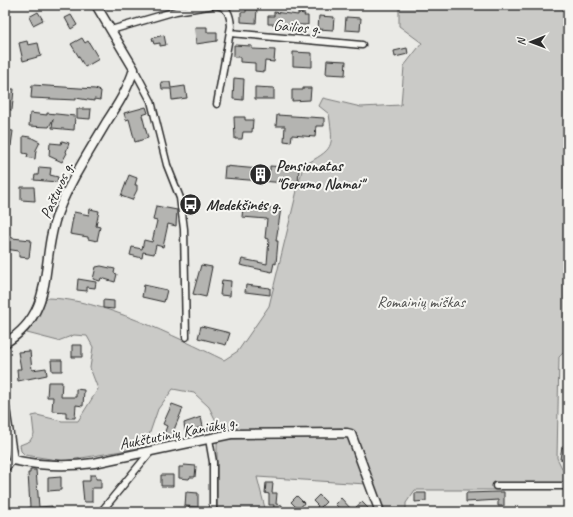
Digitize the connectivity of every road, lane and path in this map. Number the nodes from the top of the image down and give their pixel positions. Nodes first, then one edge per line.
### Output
1 (96, 5) edge
2 (111, 30) junction
3 (230, 33) junction
4 (362, 44) dead end
5 (134, 69) junction
6 (217, 104) dead end
7 (186, 337) dead end
8 (5, 343) edge
9 (5, 408) edge
10 (209, 439) junction
11 (151, 451) junction
12 (13, 460) junction
13 (5, 469) edge
14 (496, 486) dead end
15 (568, 486) edge
16 (101, 512) edge
17 (213, 512) edge
18 (380, 512) edge

1 - 2 street
2 - 3 street
2 - 5 street
3 - 4 street, Gailios g.
3 - 6 street
5 - 7 street
5 - 8 street, Paštuvos g.
9 - 12 street
10 - 11 street, Aukštutinių Kaniūkų g.
10 - 17 street
10 - 18 street, Aukštutinių Kaniūkų g.
11 - 12 street, Aukštutinių Kaniūkų g.
11 - 16 street
12 - 13 street
14 - 15 street

